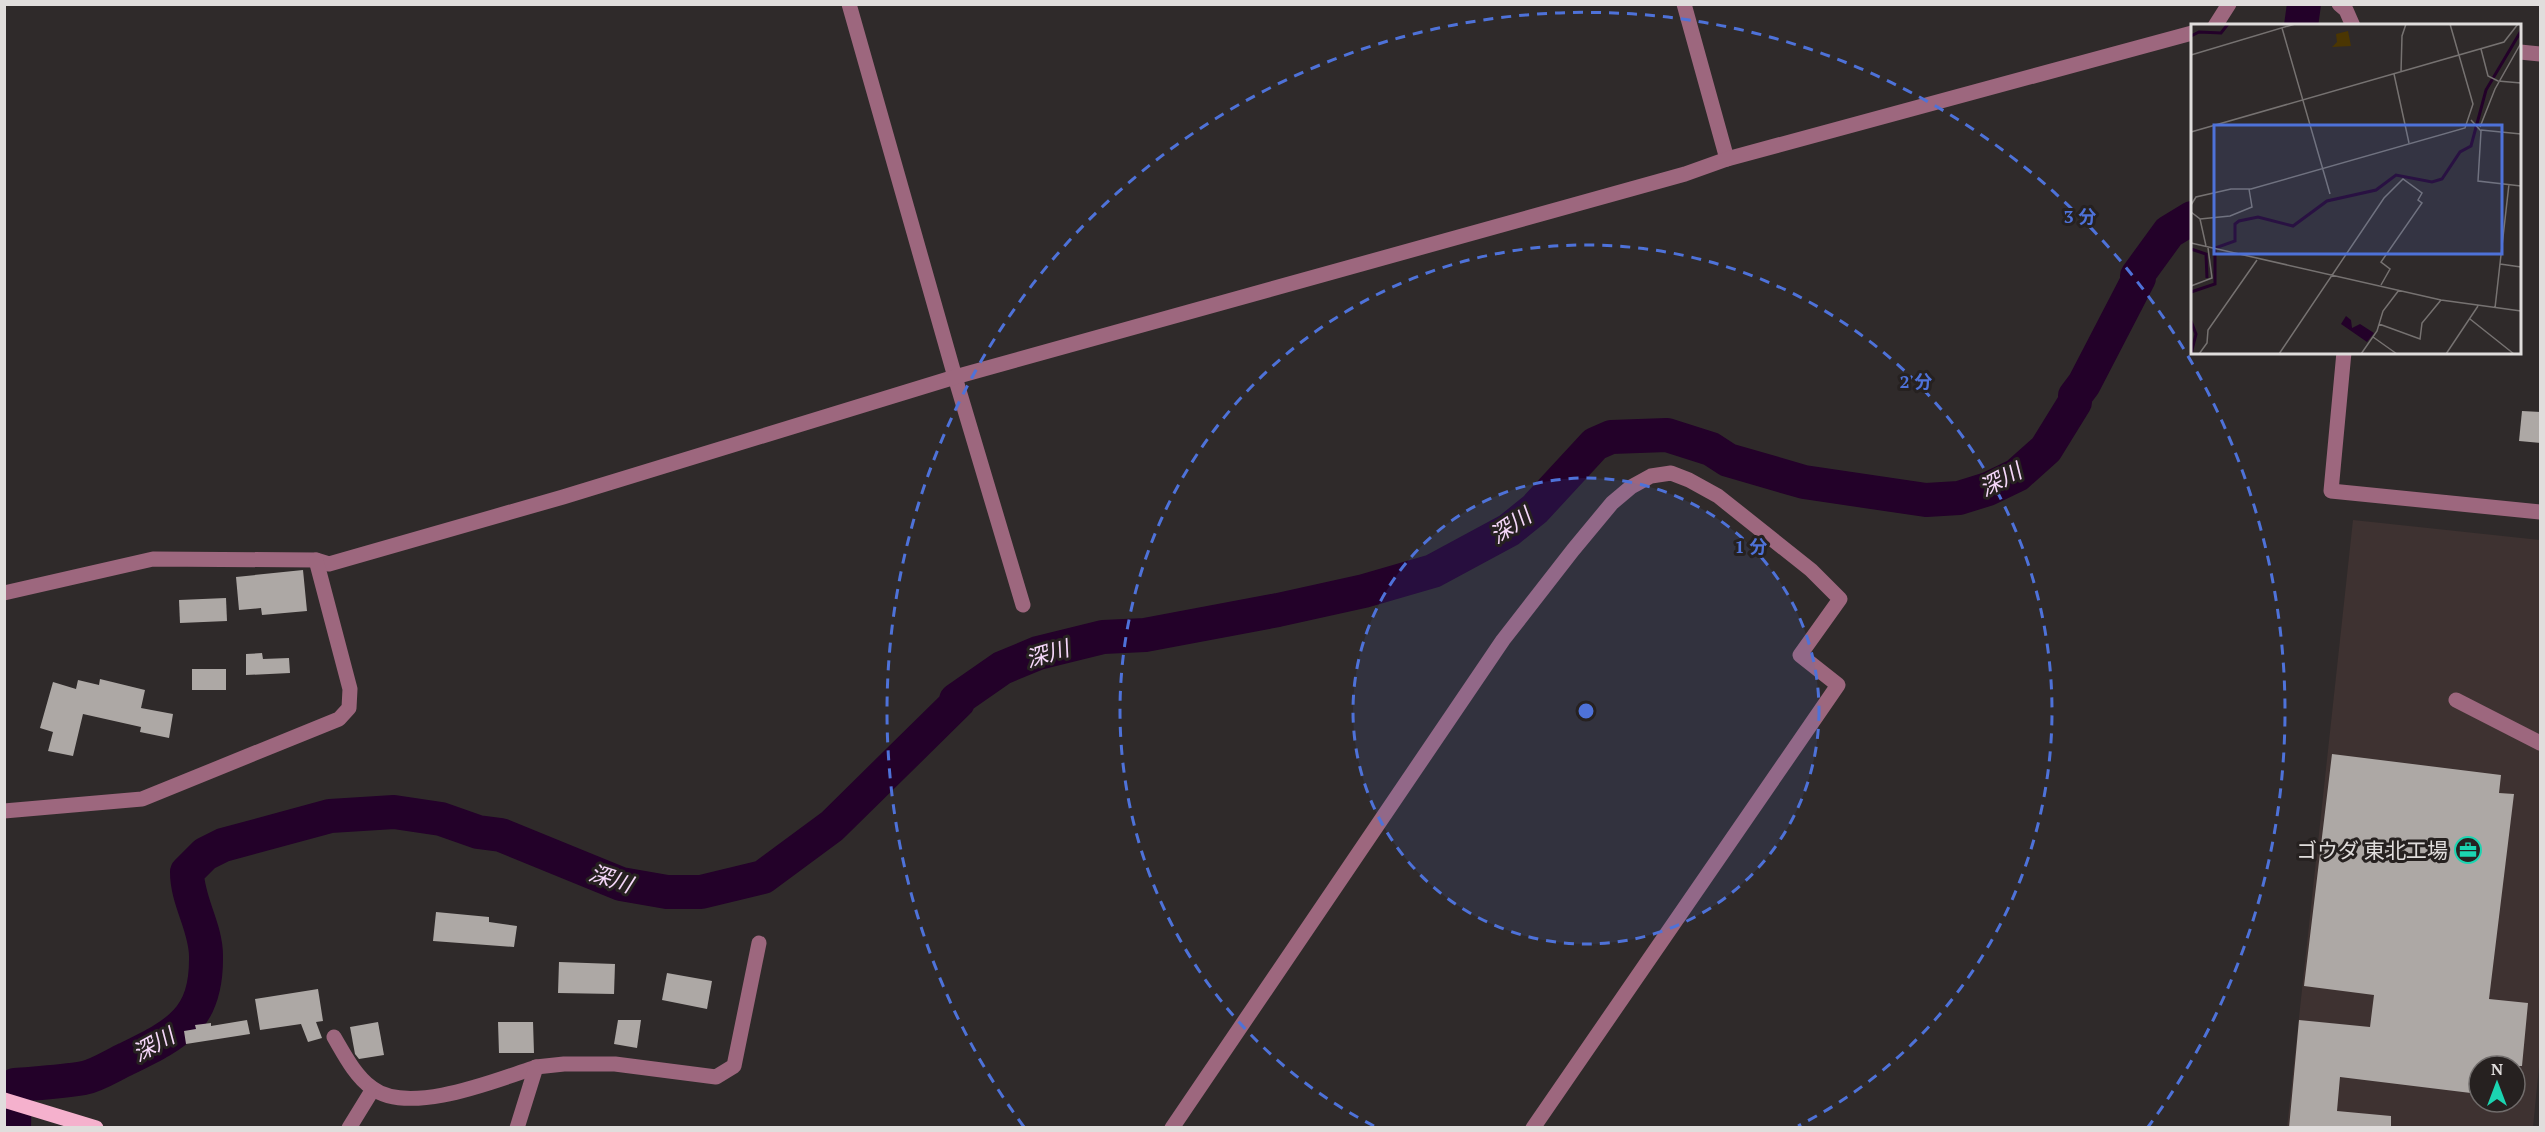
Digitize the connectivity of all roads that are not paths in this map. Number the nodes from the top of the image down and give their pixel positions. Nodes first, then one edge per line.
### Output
1 (849, 4) edge
2 (1684, 4) edge
3 (2229, 4) edge
4 (2215, 24) edge
5 (2191, 34) edge
6 (2521, 52) edge
7 (2541, 54) edge
8 (1727, 159) junction
9 (2344, 354) edge
10 (955, 377) junction
11 (2541, 512) edge
12 (316, 560) junction
13 (4, 593) edge
14 (1023, 605) dead end
15 (2456, 699) dead end
16 (2541, 743) edge
17 (4, 811) edge
18 (759, 943) dead end
19 (334, 1037) dead end
20 (536, 1067) junction
21 (373, 1089) junction
22 (4, 1100) edge
23 (96, 1128) edge
24 (349, 1128) edge
25 (517, 1128) edge
26 (1172, 1128) edge
27 (1533, 1128) edge

1 - 10 street
2 - 8 street
3 - 4 street
5 - 8 street
6 - 7 street
8 - 10 street
9 - 11 street
10 - 12 street
10 - 14 street
12 - 13 street
12 - 17 street
15 - 16 street
18 - 20 street
19 - 21 street
20 - 21 street
20 - 25 street
21 - 24 street
22 - 23 main road
26 - 27 street

